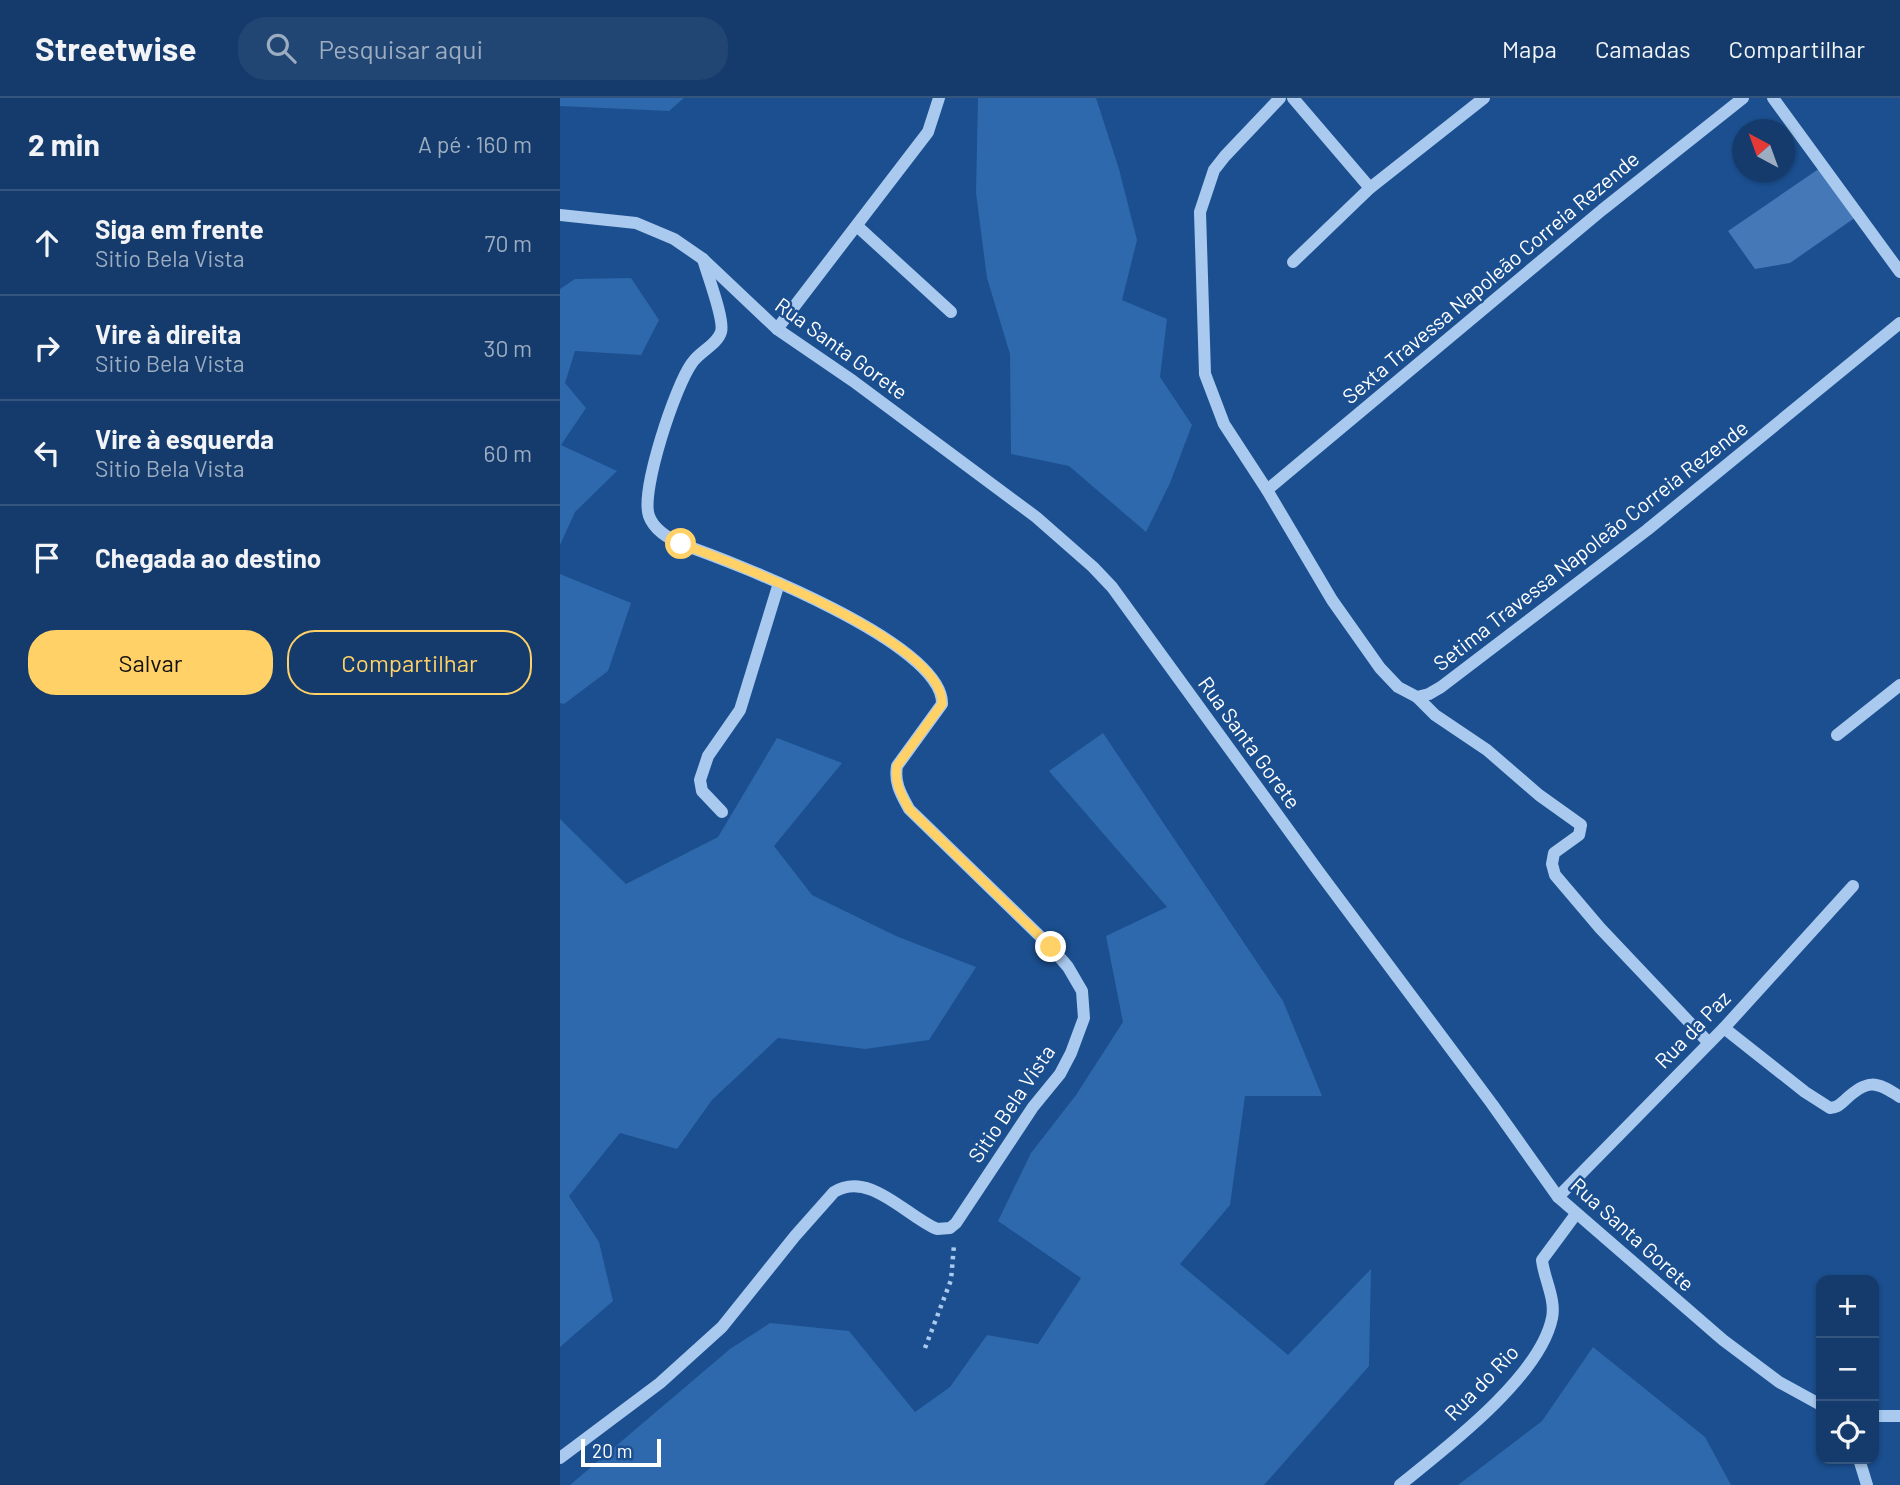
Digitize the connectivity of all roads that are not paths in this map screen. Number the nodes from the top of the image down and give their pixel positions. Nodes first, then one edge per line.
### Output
1 (939, 98) edge
2 (1280, 98) edge
3 (1293, 98) edge
4 (1484, 98) edge
5 (1743, 98) edge
6 (1773, 98) edge
7 (1370, 188) junction
8 (560, 215) edge
9 (857, 226) junction
10 (703, 259) junction
11 (1293, 262) dead end
12 (1900, 272) edge
13 (951, 312) dead end
14 (1900, 323) edge
15 (777, 329) junction
16 (1266, 490) junction
17 (779, 583) junction
18 (1900, 685) edge
19 (1417, 697) junction
20 (1838, 735) dead end
21 (722, 812) dead end
22 (1853, 886) dead end
23 (1724, 1028) junction
24 (1709, 1043) junction
25 (1900, 1097) edge
26 (1558, 1197) junction
27 (1576, 1214) junction
28 (1816, 1402) edge
29 (1879, 1416) edge
30 (1900, 1416) edge
31 (560, 1458) edge
32 (1861, 1464) edge
33 (1400, 1485) edge
34 (1867, 1485) edge

1 - 9 street
2 - 16 street
3 - 7 street
4 - 7 street
5 - 16 street, Sexta Travessa Napoleão Correia Rezende
6 - 12 street
7 - 11 street
8 - 10 street, Rua Santa Gorete
9 - 13 street
9 - 15 street
10 - 15 street, Rua Santa Gorete
10 - 17 street, Sitio Bela Vista
14 - 19 street, Setima Travessa Napoleão Correia Rezende
15 - 26 street, Rua Santa Gorete
16 - 19 street
17 - 21 street
17 - 31 street, Sitio Bela Vista
18 - 20 street
19 - 24 street
22 - 23 street, Rua da Paz
23 - 24 street, Rua da Paz
23 - 25 street
24 - 26 street, Rua da Paz
26 - 27 street, Rua Santa Gorete
27 - 28 street, Rua Santa Gorete
27 - 33 street, Rua do Rio
29 - 30 street
32 - 34 street

